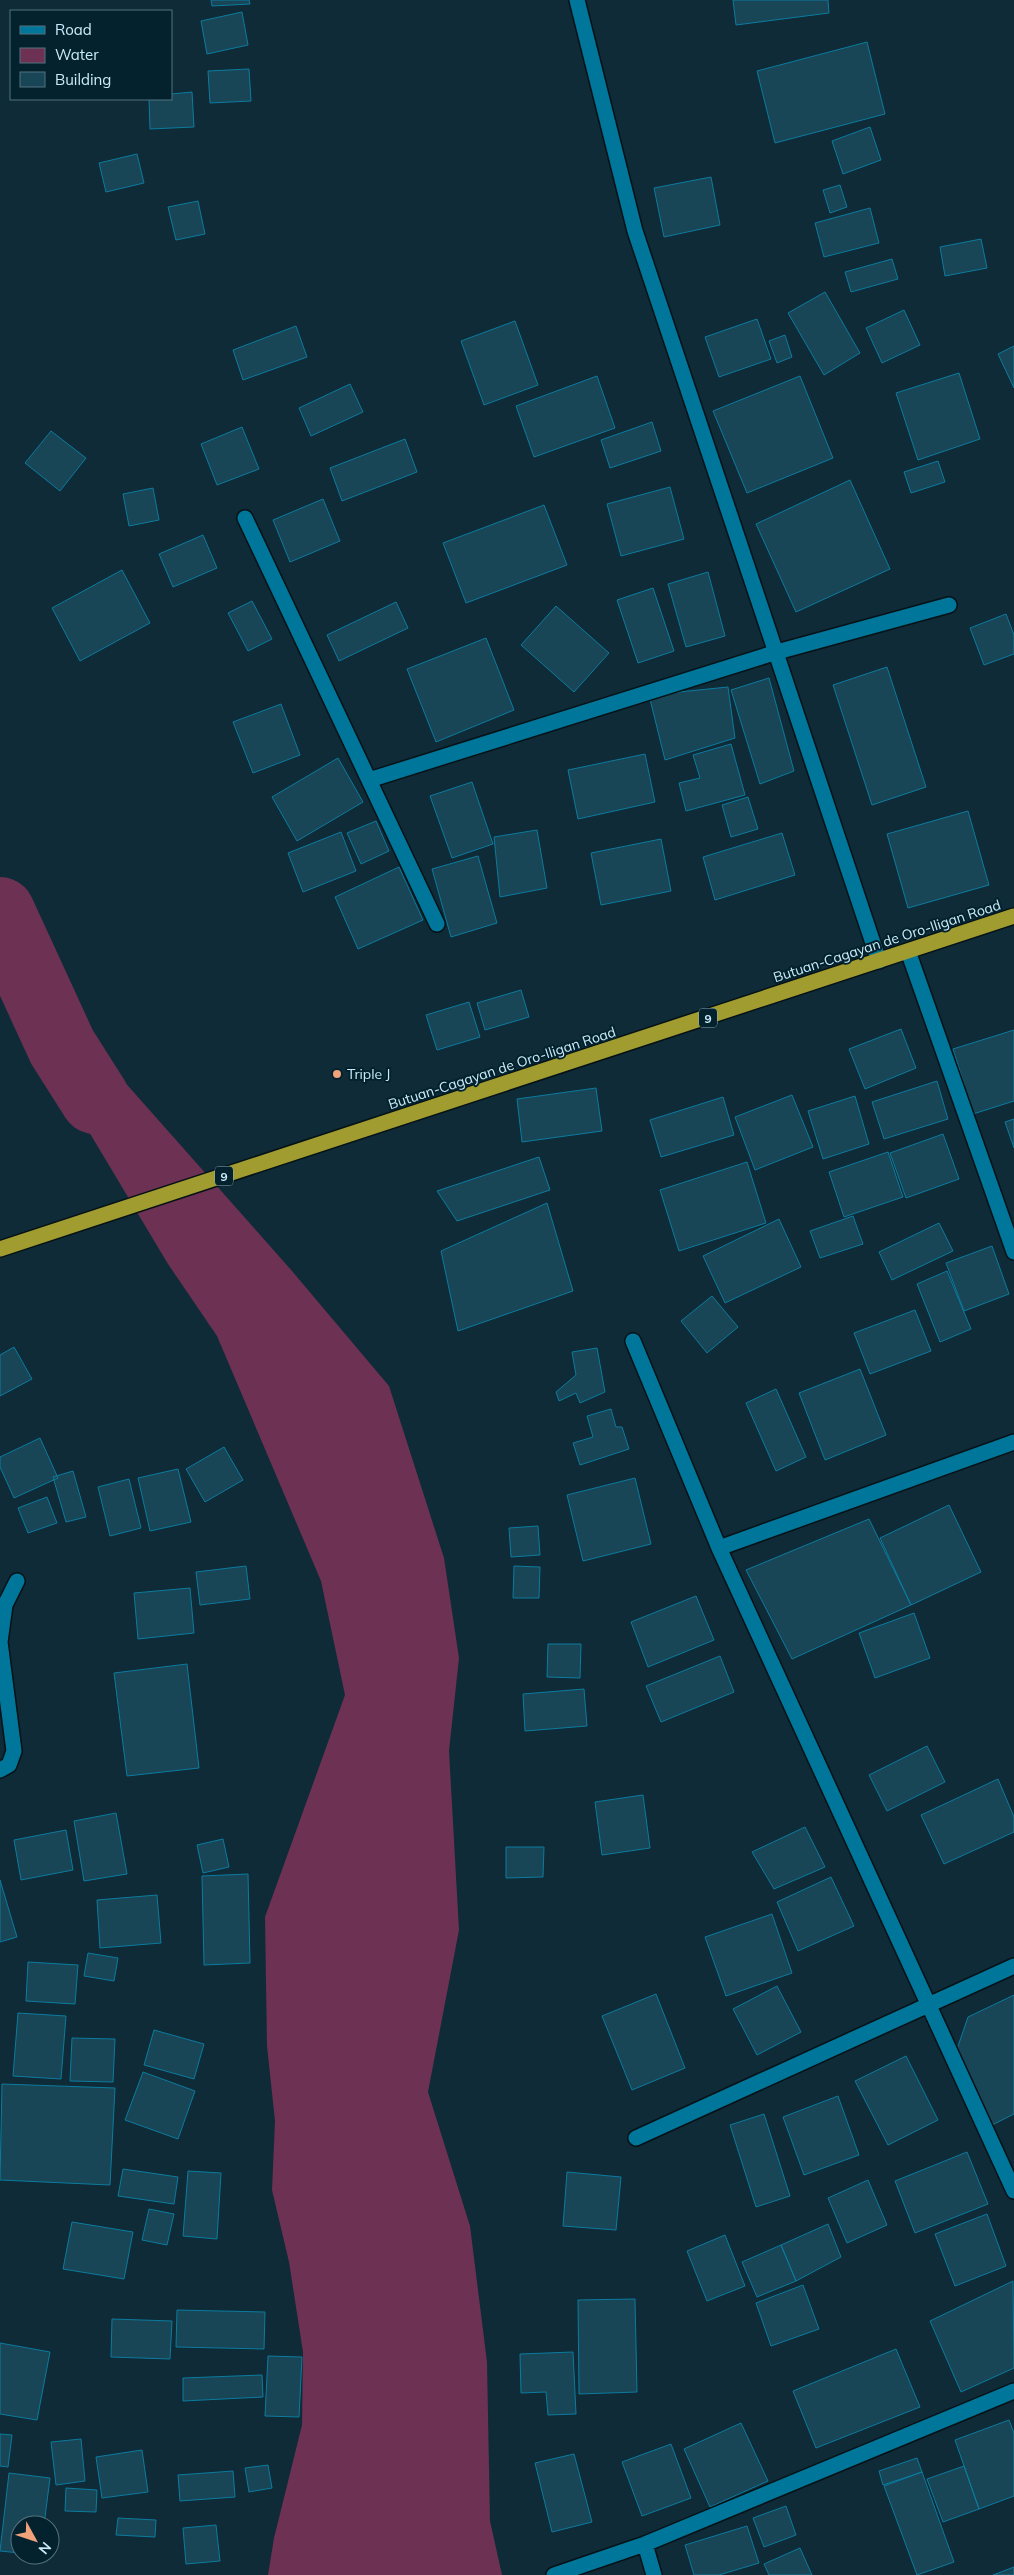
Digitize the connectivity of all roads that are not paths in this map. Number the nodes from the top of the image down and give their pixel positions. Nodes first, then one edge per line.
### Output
1 (577, 0) edge
2 (246, 518) dead end
3 (949, 605) dead end
4 (777, 652) junction
5 (369, 780) junction
6 (1014, 916) edge
7 (437, 924) dead end
8 (908, 951) junction
9 (879, 961) junction
10 (0, 1249) edge
11 (1014, 1252) edge
12 (633, 1341) dead end
13 (1014, 1442) edge
14 (720, 1548) junction
15 (17, 1581) dead end
16 (0, 1770) edge
17 (1014, 1966) edge
18 (929, 2003) junction
19 (636, 2138) dead end
20 (1014, 2191) edge
21 (1014, 2391) edge
22 (645, 2544) junction
23 (554, 2575) edge
24 (654, 2575) edge

1 - 4 street
2 - 5 street
3 - 4 street
4 - 5 street
4 - 9 street
5 - 7 street
6 - 8 highway, Butuan-Cagayan de Oro-Iligan Road / 9
8 - 9 highway, Butuan-Cagayan de Oro-Iligan Road / 9
8 - 11 street
9 - 10 highway, Butuan-Cagayan de Oro-Iligan Road / 9
12 - 14 street
13 - 14 street
14 - 18 street
15 - 16 street
17 - 18 street
18 - 19 street
18 - 20 street
21 - 22 street
22 - 23 street
22 - 24 street

